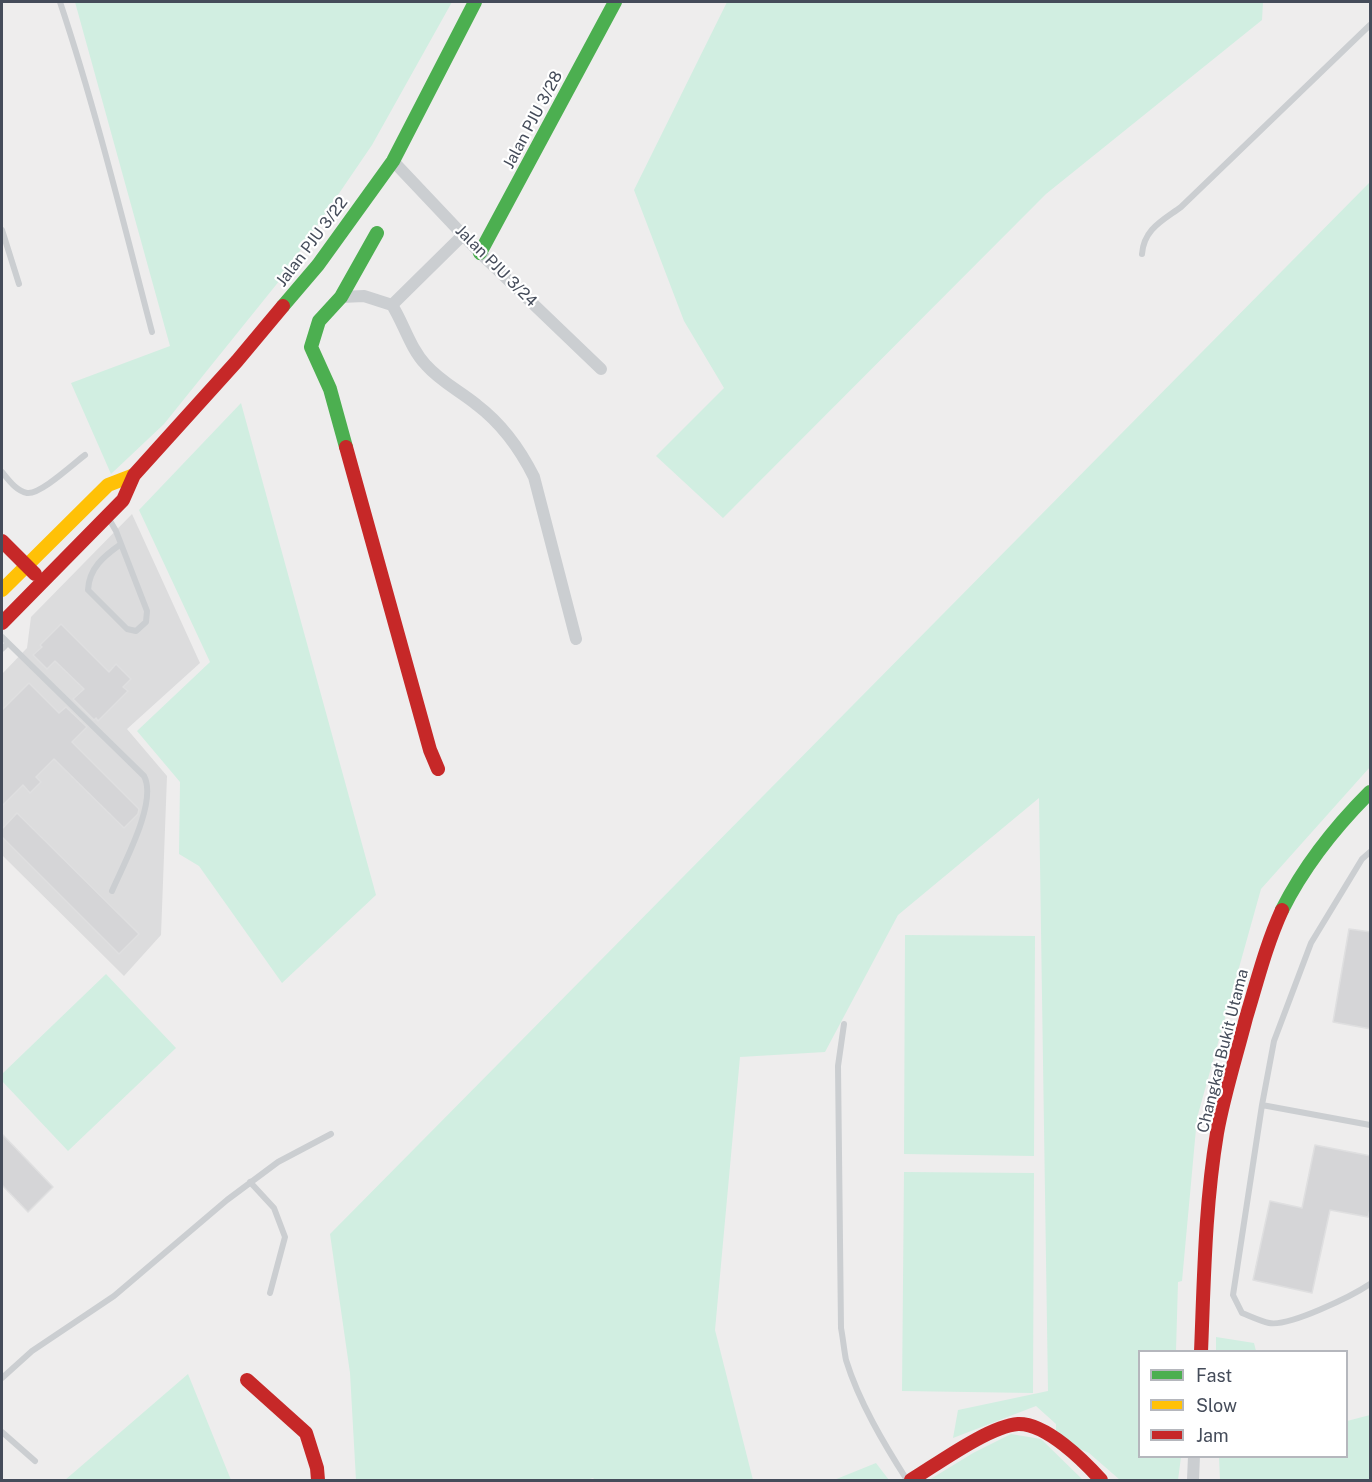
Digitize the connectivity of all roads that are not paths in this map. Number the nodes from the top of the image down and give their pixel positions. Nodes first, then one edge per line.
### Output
1 (60, 2) edge
2 (475, 2) edge
3 (615, 2) edge
4 (1371, 25) edge
5 (393, 161) junction
6 (2, 230) edge
7 (377, 233) dead end
8 (463, 235) junction
9 (480, 253) junction
10 (1142, 254) dead end
11 (19, 284) dead end
12 (341, 297) junction
13 (392, 305) junction
14 (152, 332) dead end
15 (601, 369) dead end
16 (85, 455) dead end
17 (2, 472) edge
18 (134, 475) junction
19 (107, 516) junction
20 (2, 541) edge
21 (121, 544) junction
22 (26, 565) junction
23 (43, 581) junction
24 (4, 584) edge
25 (24, 600) junction
26 (2, 623) edge
27 (2, 637) edge
28 (576, 639) dead end
29 (8, 643) junction
30 (2, 650) edge
31 (438, 769) dead end
32 (1371, 792) edge
33 (1371, 852) edge
34 (112, 891) dead end
35 (844, 1024) dead end
36 (1262, 1105) junction
37 (1371, 1125) edge
38 (331, 1134) dead end
39 (250, 1182) junction
40 (1371, 1284) edge
41 (270, 1293) dead end
42 (1201, 1350) edge
43 (2, 1378) edge
44 (247, 1380) dead end
45 (2, 1432) edge
46 (1194, 1458) edge
47 (35, 1461) dead end
48 (318, 1480) edge
49 (909, 1480) edge
50 (1101, 1480) edge
51 (1192, 1480) edge

1 - 14 lane
2 - 5 street, Jalan PJU 3/22
3 - 9 street, Jalan PJU 3/28
4 - 10 lane
5 - 8 street, Jalan PJU 3/24
5 - 18 street, Jalan PJU 3/22
6 - 11 lane
7 - 12 street
8 - 9 street, Jalan PJU 3/24
8 - 13 street
9 - 15 street, Jalan PJU 3/24
12 - 13 street
12 - 31 street
13 - 28 street
16 - 17 lane
18 - 19 street, Jalan PJU 3/22
18 - 22 street, Jalan PJU 3/22
19 - 21 lane
19 - 23 street, Jalan PJU 3/22
20 - 22 street
21 - 21 lane
22 - 23 street
22 - 24 street, Jalan PJU 3/22
23 - 25 street, Jalan PJU 3/22
24 - 25 street
25 - 26 street, Jalan PJU 3/22
27 - 29 lane
29 - 30 lane
29 - 34 lane
32 - 42 street, Changkat Bukit Utama
33 - 36 lane
35 - 49 lane
36 - 37 lane
36 - 40 lane
38 - 39 lane
39 - 41 lane
39 - 43 lane
44 - 48 street
45 - 47 lane
46 - 51 street
49 - 50 street

